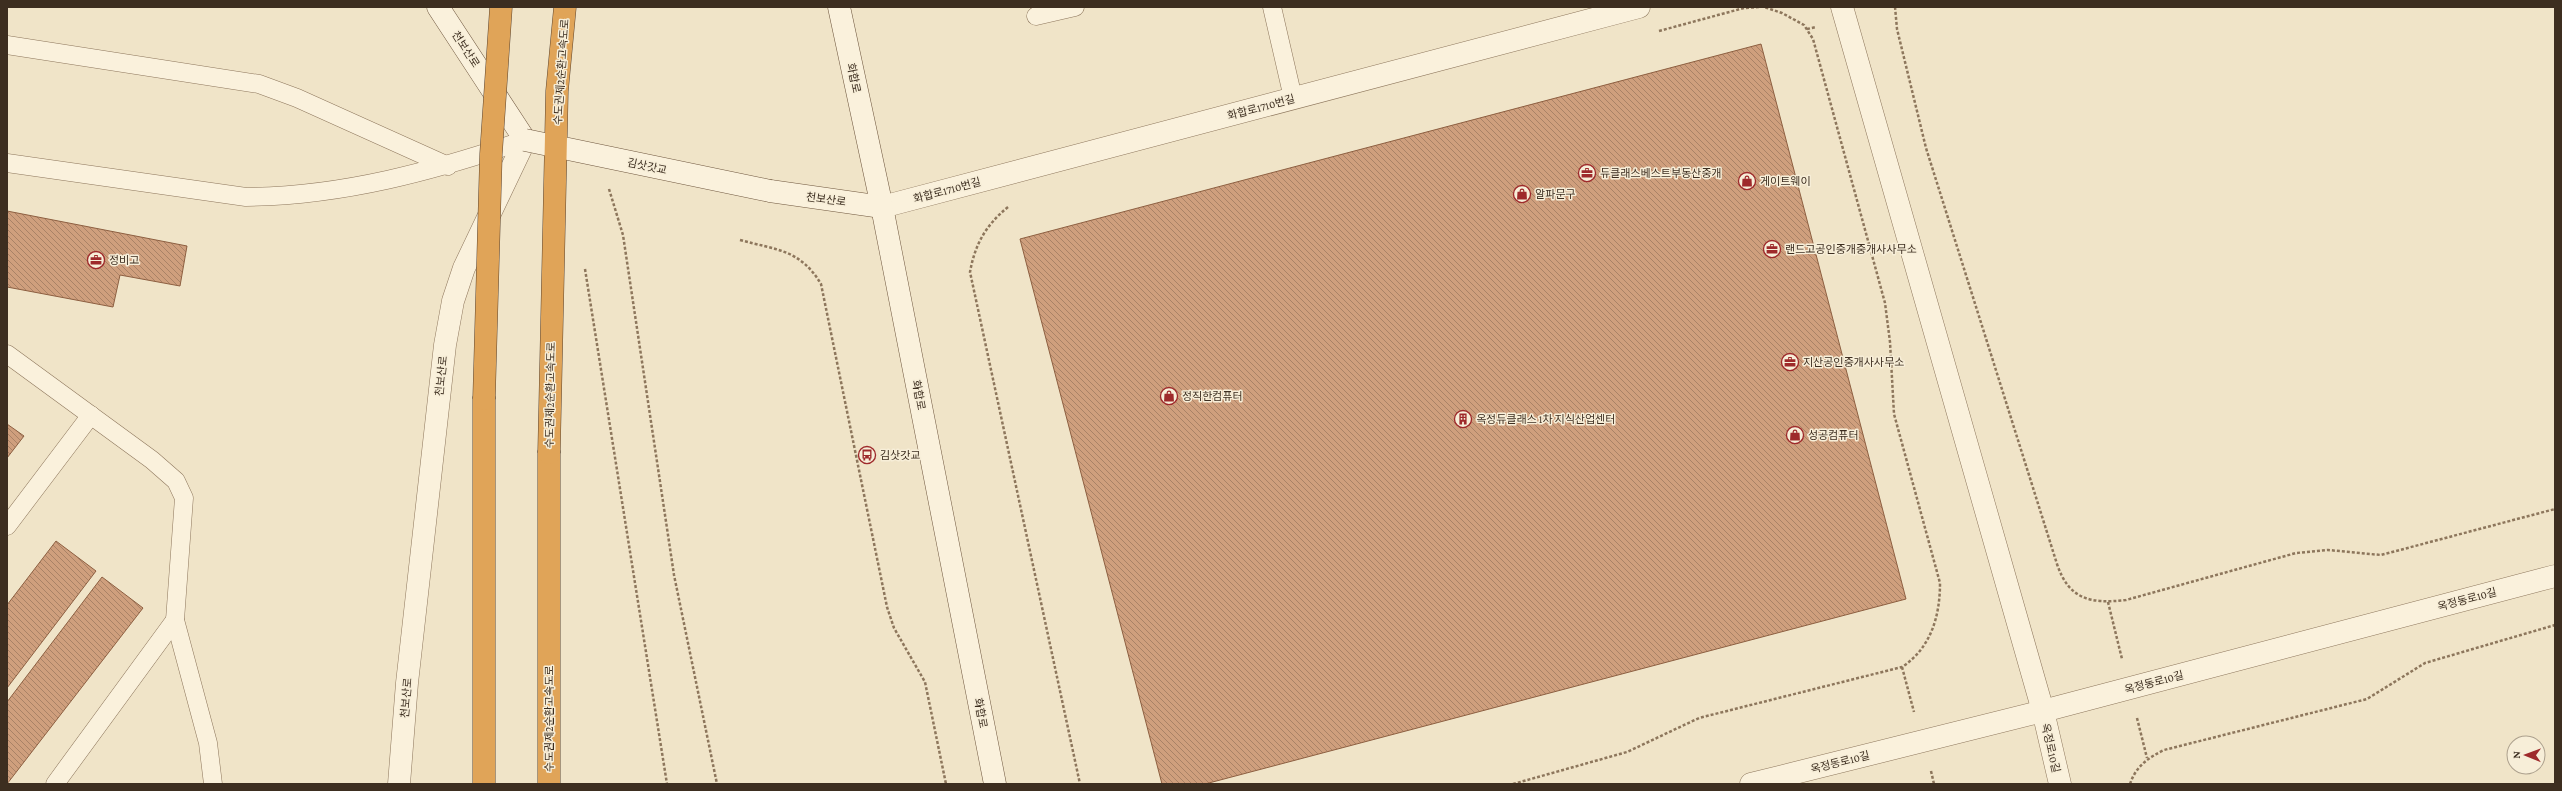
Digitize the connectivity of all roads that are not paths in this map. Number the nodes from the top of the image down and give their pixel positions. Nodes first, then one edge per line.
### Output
1 (438, 7) edge
2 (501, 7) edge
3 (565, 7) edge
4 (839, 7) edge
5 (1075, 7) edge
6 (1272, 7) edge
7 (1639, 7) edge
8 (1842, 7) edge
9 (1036, 16) dead end
10 (7, 45) edge
11 (1293, 98) junction
12 (525, 140) junction
13 (7, 163) edge
14 (448, 166) junction
15 (770, 191) joint
16 (882, 207) junction
17 (7, 354) edge
18 (91, 416) junction
19 (7, 526) edge
20 (2555, 576) edge
21 (175, 620) junction
22 (2043, 711) junction
23 (55, 784) edge
24 (213, 784) edge
25 (399, 784) edge
26 (484, 784) edge
27 (549, 784) edge
28 (995, 784) edge
29 (1751, 784) edge
30 (2060, 784) edge

1 - 12 street, 천보산로
2 - 26 highway, bridge
3 - 27 highway, 수도권제2순환고속도로, bridge
4 - 16 street, 화합로
5 - 9 lane
6 - 11 lane
7 - 11 street, 화합로1710번길
8 - 22 street, 옥정로10길
10 - 14 lane
11 - 16 street, 화합로1710번길
12 - 14 lane
12 - 15 street, 김삿갓교, bridge
12 - 25 street, 천보산로
13 - 14 lane
15 - 16 street, 천보산로
16 - 28 street, 화합로
17 - 18 lane
18 - 19 lane
18 - 21 lane
20 - 22 street, 옥정동로10길
21 - 23 lane
21 - 24 lane
22 - 29 street, 옥정동로10길
22 - 30 street, 옥정로10길

